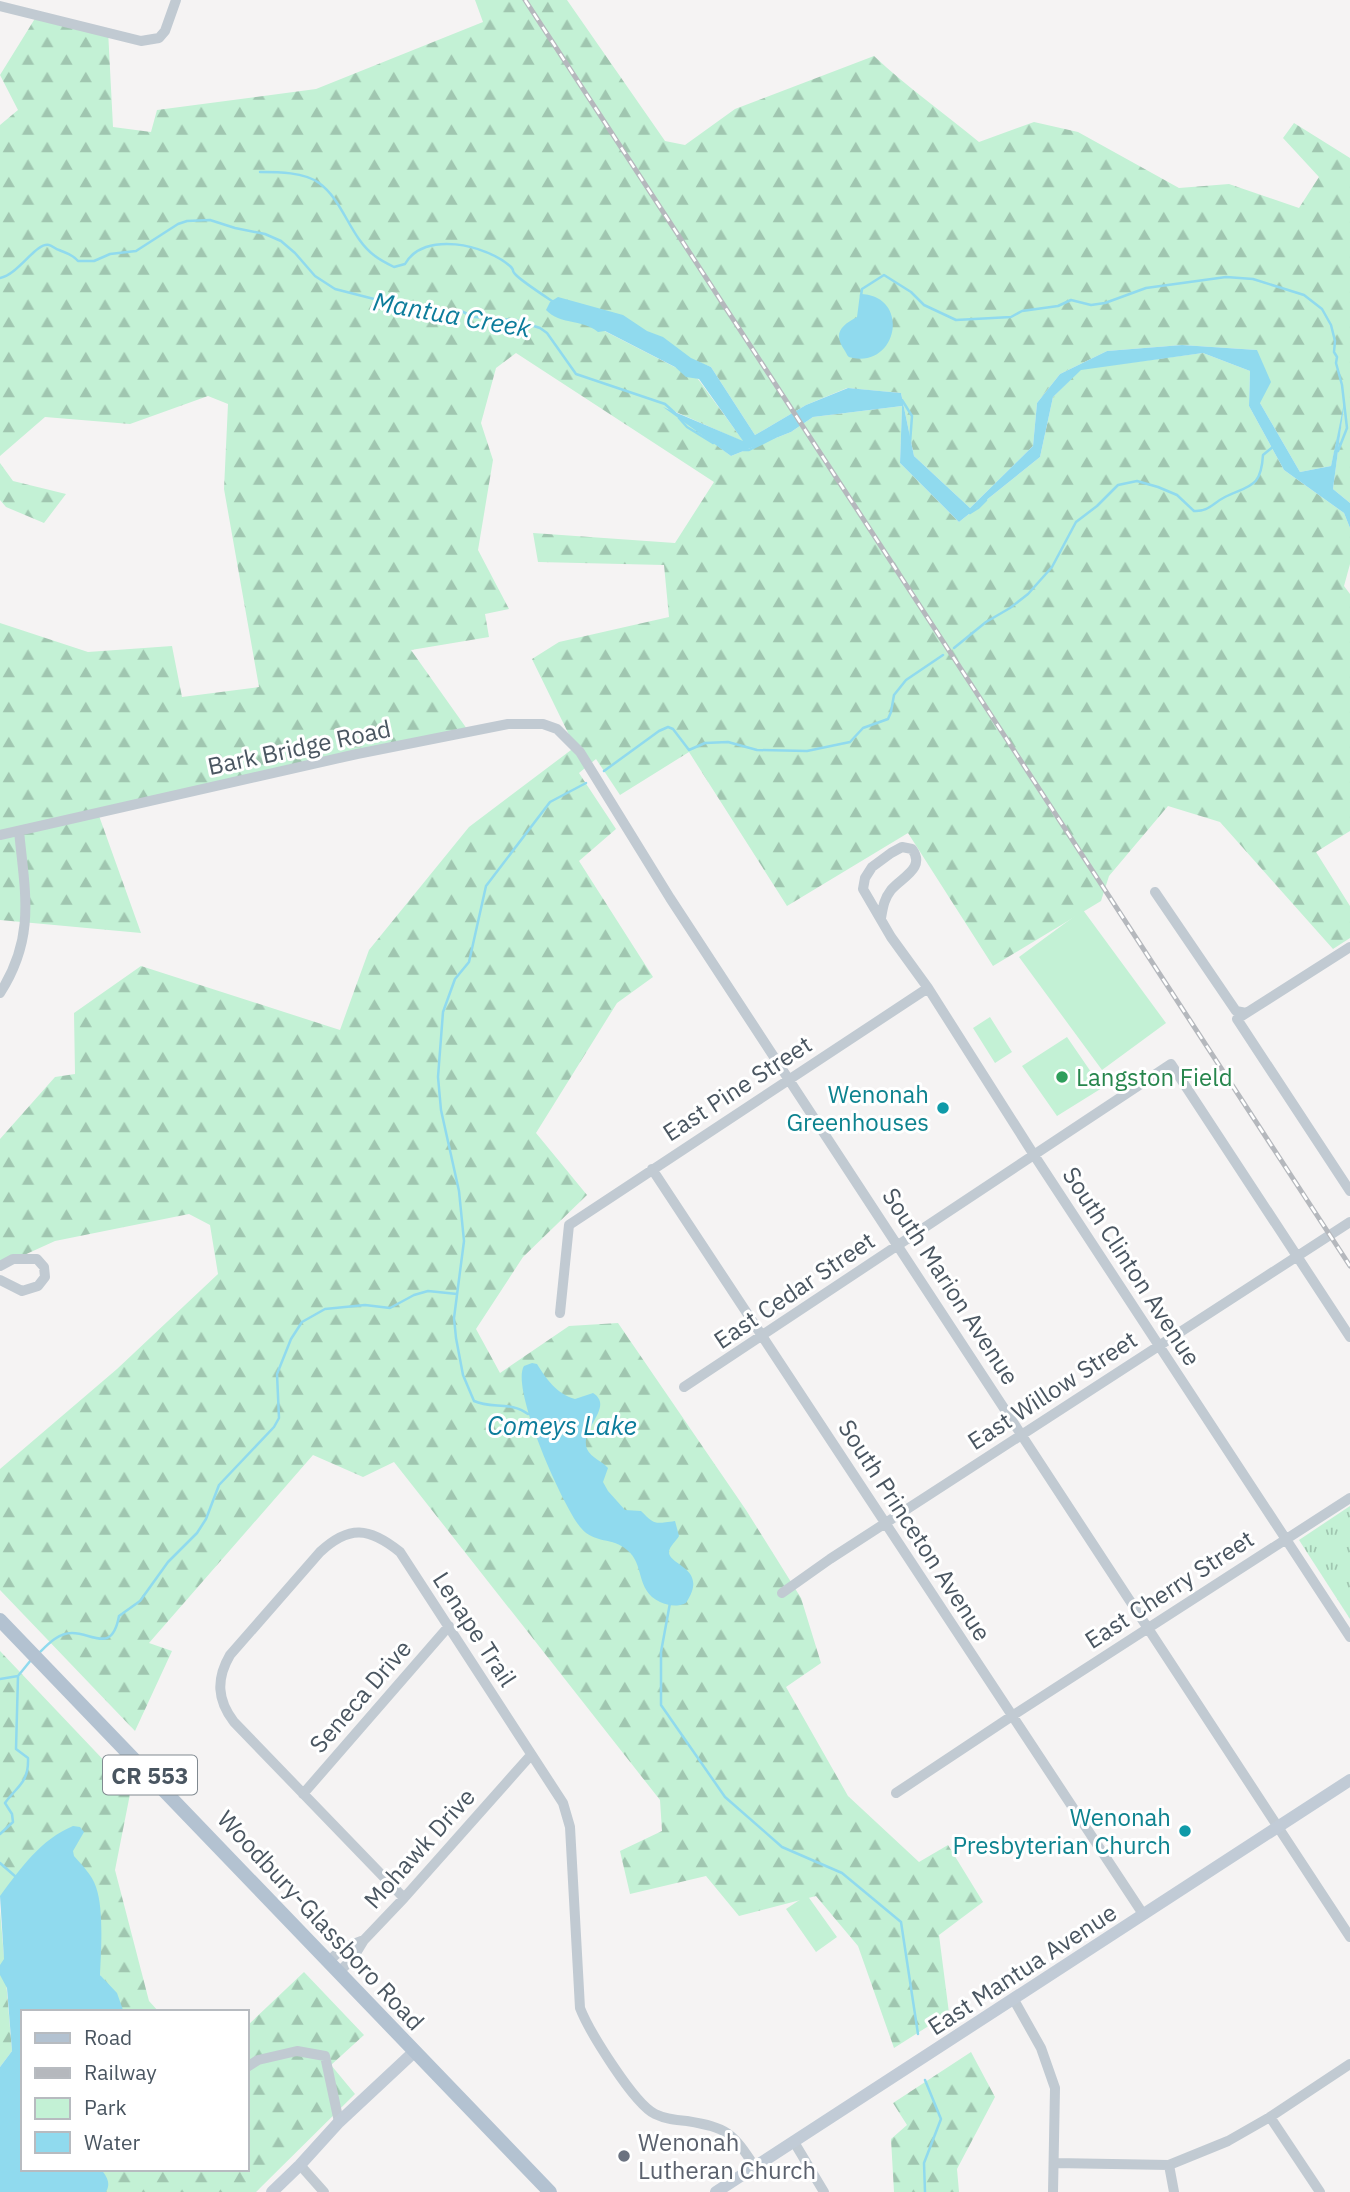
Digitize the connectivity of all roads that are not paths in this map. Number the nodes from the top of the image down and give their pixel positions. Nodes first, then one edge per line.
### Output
1 (176, 0) edge
2 (0, 6) edge
3 (590, 768) joint
4 (19, 831) junction
5 (0, 835) edge
6 (1155, 892) dead end
7 (881, 918) junction
8 (1350, 947) edge
9 (928, 988) junction
10 (0, 993) edge
11 (1245, 1013) junction
12 (789, 1079) junction
13 (1034, 1155) junction
14 (652, 1169) junction
15 (1350, 1191) edge
16 (1350, 1222) edge
17 (898, 1245) junction
18 (1297, 1256) junction
19 (0, 1266) edge
20 (0, 1280) edge
21 (560, 1313) dead end
22 (761, 1336) junction
23 (1350, 1337) edge
24 (1160, 1345) junction
25 (684, 1387) dead end
26 (1023, 1434) junction
27 (1350, 1498) edge
28 (886, 1524) junction
29 (1286, 1539) junction
30 (782, 1593) dead end
31 (0, 1620) edge
32 (449, 1626) junction
33 (1149, 1627) junction
34 (1350, 1637) edge
35 (1012, 1716) junction
36 (531, 1755) junction
37 (1350, 1780) edge
38 (896, 1793) dead end
39 (303, 1794) junction
40 (1279, 1826) junction
41 (404, 1898) junction
42 (1143, 1914) junction
43 (1350, 1937) edge
44 (334, 1966) junction
45 (1014, 2000) junction
46 (414, 2052) junction
47 (1350, 2064) edge
48 (248, 2066) edge
49 (1270, 2117) junction
50 (339, 2122) junction
51 (794, 2142) junction
52 (1055, 2162) junction
53 (300, 2165) junction
54 (1169, 2165) junction
55 (755, 2167) junction
56 (272, 2192) edge
57 (324, 2192) edge
58 (550, 2192) edge
59 (716, 2192) edge
60 (824, 2192) edge
61 (1053, 2192) edge
62 (1174, 2192) edge
63 (1320, 2192) edge

1 - 2 street
3 - 4 street, Bark Bridge Road
3 - 12 street, South Marion Avenue
4 - 5 street, Bark Bridge Road
4 - 10 street
6 - 11 street
7 - 7 street, South Clinton Avenue
7 - 9 street, South Clinton Avenue
8 - 11 street
9 - 12 street, East Pine Street
9 - 13 street, South Clinton Avenue
11 - 15 street
12 - 14 street, East Pine Street
12 - 17 street, South Marion Avenue
13 - 17 street, East Cedar Street
13 - 18 street, East Cedar Street
13 - 24 street, South Clinton Avenue
14 - 21 street, East Pine Street
14 - 22 street, South Princeton Avenue
16 - 18 street, East Willow Street
17 - 22 street, East Cedar Street
17 - 26 street, South Marion Avenue
18 - 23 street
18 - 24 street, East Willow Street
19 - 20 street
22 - 25 street, East Cedar Street
22 - 28 street, South Princeton Avenue
24 - 26 street, East Willow Street
24 - 29 street, South Clinton Avenue
26 - 28 street, East Willow Street
26 - 33 street, South Marion Avenue
27 - 29 street, East Cherry Street
28 - 30 street, East Willow Street
28 - 35 street, South Princeton Avenue
29 - 33 street, East Cherry Street
29 - 34 street, South Clinton Avenue
31 - 44 main road, Woodbury-Glassboro Road / CR 553
32 - 36 street, Lenape Trail
32 - 39 street, Seneca Drive
32 - 39 street, Lenape Trail
33 - 35 street, East Cherry Street
33 - 40 street, South Marion Avenue
35 - 38 street, East Cherry Street
35 - 42 street, South Princeton Avenue
36 - 41 street, Mohawk Drive
36 - 55 street, Lenape Trail
37 - 40 street, East Mantua Avenue
39 - 41 street, Lenape Trail
40 - 42 street, East Mantua Avenue
40 - 43 street, South Marion Avenue
41 - 44 street, Mohawk Drive
42 - 45 street, East Mantua Avenue
44 - 46 main road, Woodbury-Glassboro Road / CR 553
45 - 51 street, East Mantua Avenue
45 - 52 street
46 - 50 street
46 - 58 main road, Woodbury-Glassboro Road / CR 553
47 - 49 street
48 - 50 street
49 - 54 street
49 - 63 street
50 - 53 street
51 - 55 street, East Mantua Avenue
51 - 60 street
52 - 54 street
52 - 61 street
53 - 56 street
53 - 57 street
54 - 62 street
55 - 59 street, East Mantua Avenue

